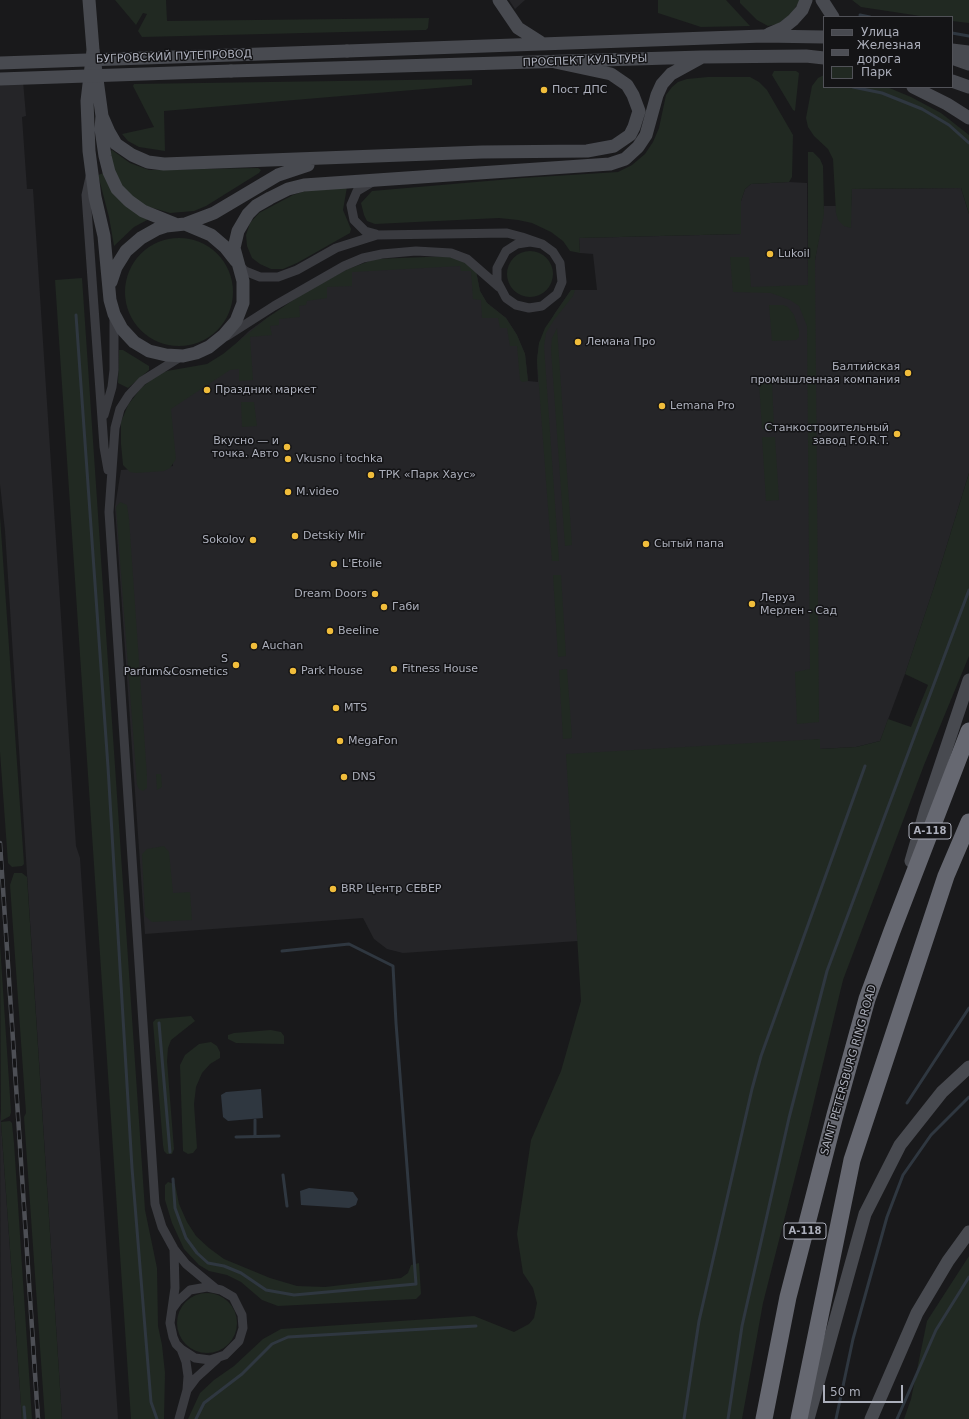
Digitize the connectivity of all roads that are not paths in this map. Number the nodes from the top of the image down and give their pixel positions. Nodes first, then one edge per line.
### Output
1 (89, 0) edge
2 (499, 0) edge
3 (806, 0) edge
4 (822, 0) edge
5 (832, 16) edge
6 (763, 36) junction
7 (823, 38) edge
8 (540, 42) junction
9 (93, 50) junction
10 (953, 50) edge
11 (348, 51) joint
12 (969, 52) edge
13 (702, 57) junction
14 (823, 58) edge
15 (953, 58) edge
16 (555, 62) junction
17 (0, 63) edge
18 (969, 64) edge
19 (346, 67) joint
20 (0, 79) edge
21 (953, 81) edge
22 (969, 87) edge
23 (915, 88) edge
24 (102, 116) junction
25 (969, 118) edge
26 (335, 158) junction
27 (91, 171) junction
28 (376, 181) junction
29 (180, 224) junction
30 (377, 234) junction
31 (542, 244) junction
32 (238, 263) junction
33 (110, 286) junction
34 (499, 287) junction
35 (114, 314) junction
36 (209, 347) junction
37 (183, 356) junction
38 (102, 420) junction
39 (110, 484) junction
40 (969, 680) edge
41 (969, 731) edge
42 (969, 822) edge
43 (892, 931) junction
44 (969, 1067) edge
45 (969, 1232) edge
46 (969, 1237) edge
47 (958, 1248) junction
48 (174, 1249) junction
49 (215, 1288) junction
50 (173, 1308) junction
51 (181, 1350) junction
52 (218, 1358) junction
53 (187, 1390) junction
54 (178, 1419) edge
55 (764, 1419) edge
56 (800, 1419) edge
57 (808, 1419) edge
58 (871, 1419) edge

1 - 9 main road
2 - 8 main road
3 - 6 main road
4 - 5 main road
6 - 7 main road, ПРОСПЕКТ КУЛЬТУРЫ
6 - 8 main road, ПРОСПЕКТ КУЛЬТУРЫ
8 - 11 main road, ПРОСПЕКТ КУЛЬТУРЫ
9 - 24 main road
9 - 27 main road
10 - 12 main road
11 - 17 main road, БУГРОВСКИЙ ПУТЕПРОВОД, bridge
13 - 14 main road, ПРОСПЕКТ КУЛЬТУРЫ
13 - 16 main road, ПРОСПЕКТ КУЛЬТУРЫ
13 - 28 main road
15 - 18 main road
16 - 19 main road, ПРОСПЕКТ КУЛЬТУРЫ
16 - 26 main road
19 - 20 main road, БУГРОВСКИЙ ПУТЕПРОВОД, bridge
21 - 22 main road
23 - 25 main road
24 - 26 main road
24 - 29 main road
26 - 29 main road
27 - 33 main road
27 - 38 street
28 - 30 street
28 - 32 main road
29 - 32 main road
29 - 33 main road
30 - 31 street
30 - 32 street
31 - 34 street
31 - 34 street
32 - 36 main road
33 - 35 main road
34 - 36 street
35 - 37 main road
35 - 38 street
36 - 37 main road
37 - 39 street
38 - 39 street
39 - 48 street
40 - 43 main road
41 - 43 highway, SAINT PETERSBURG RING ROAD / А-118
42 - 56 highway, А-118
43 - 55 highway, SAINT PETERSBURG RING ROAD / А-118
44 - 57 main road
45 - 47 main road
46 - 47 street
47 - 58 main road
48 - 49 street
48 - 50 street
49 - 50 street
49 - 52 street
50 - 51 street
51 - 52 street
51 - 53 street
52 - 53 street
53 - 54 street

